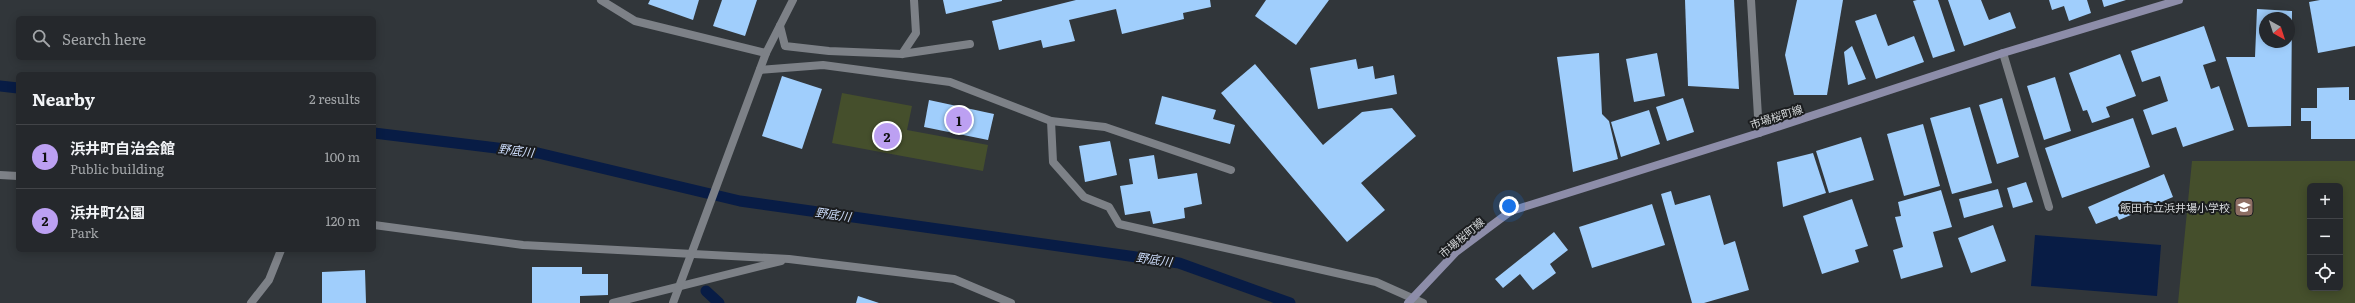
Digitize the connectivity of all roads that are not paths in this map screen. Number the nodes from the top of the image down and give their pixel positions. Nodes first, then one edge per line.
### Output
1 (601, 0) edge
2 (793, 0) edge
3 (914, 0) edge
4 (1751, 0) edge
5 (2179, 0) edge
6 (780, 26) junction
7 (970, 44) dead end
8 (2003, 52) junction
9 (766, 53) junction
10 (902, 54) junction
11 (760, 70) junction
12 (1051, 121) junction
13 (1760, 133) junction
14 (1231, 170) dead end
15 (0, 175) edge
16 (16, 176) edge
17 (2049, 207) dead end
18 (376, 225) edge
19 (280, 252) edge
20 (789, 259) junction
21 (679, 287) junction
22 (251, 303) edge
23 (613, 303) edge
24 (673, 303) edge
25 (1011, 303) edge
26 (1408, 303) edge
27 (1423, 303) edge

1 - 9 street
2 - 6 street
3 - 10 street
4 - 13 street
5 - 8 main road, 市場桜町線
6 - 9 street
6 - 10 street
7 - 10 street
8 - 13 main road, 市場桜町線
8 - 17 street
9 - 11 street
11 - 12 street
11 - 21 street
12 - 14 street
12 - 27 street
13 - 26 main road, 市場桜町線
15 - 16 street
18 - 20 street
19 - 22 street
20 - 21 street
20 - 25 street
21 - 23 street
21 - 24 street

